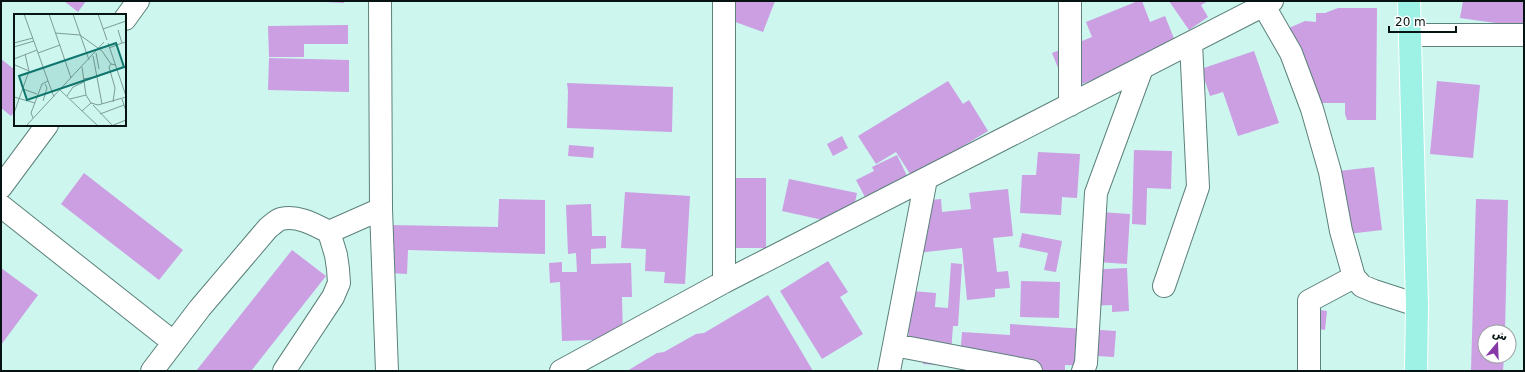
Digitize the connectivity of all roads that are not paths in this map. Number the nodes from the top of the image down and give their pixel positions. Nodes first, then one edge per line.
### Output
1 (138, 1) edge
2 (380, 1) edge
3 (724, 1) edge
4 (1070, 1) edge
5 (1409, 1) edge
6 (1266, 2) edge
7 (126, 18) edge
8 (1410, 35) junction
9 (1524, 35) edge
10 (1191, 43) junction
11 (1142, 68) junction
12 (1070, 105) junction
13 (45, 126) edge
14 (8, 162) edge
15 (926, 179) junction
16 (1, 187) edge
17 (1, 206) edge
18 (381, 209) junction
19 (329, 232) junction
20 (1354, 278) junction
21 (724, 282) junction
22 (1164, 286) dead end
23 (1417, 305) junction
24 (173, 342) junction
25 (894, 345) junction
26 (152, 371) edge
27 (284, 371) edge
28 (387, 371) edge
29 (561, 371) edge
30 (889, 371) edge
31 (1031, 371) edge
32 (1083, 371) edge
33 (1309, 371) edge
34 (1416, 371) edge

1 - 7 street
2 - 18 street
3 - 21 street
4 - 12 street
5 - 8 main road
6 - 10 street
6 - 20 street
8 - 9 street
8 - 23 main road
10 - 11 street
10 - 22 street
11 - 12 street
11 - 32 street
12 - 15 street
13 - 14 street
14 - 16 street
15 - 21 street
15 - 25 street
17 - 24 street
18 - 19 street
18 - 28 street
19 - 24 street
19 - 27 street
20 - 23 street
20 - 33 street
21 - 29 street
23 - 34 main road
24 - 26 street
25 - 30 street
25 - 31 street

